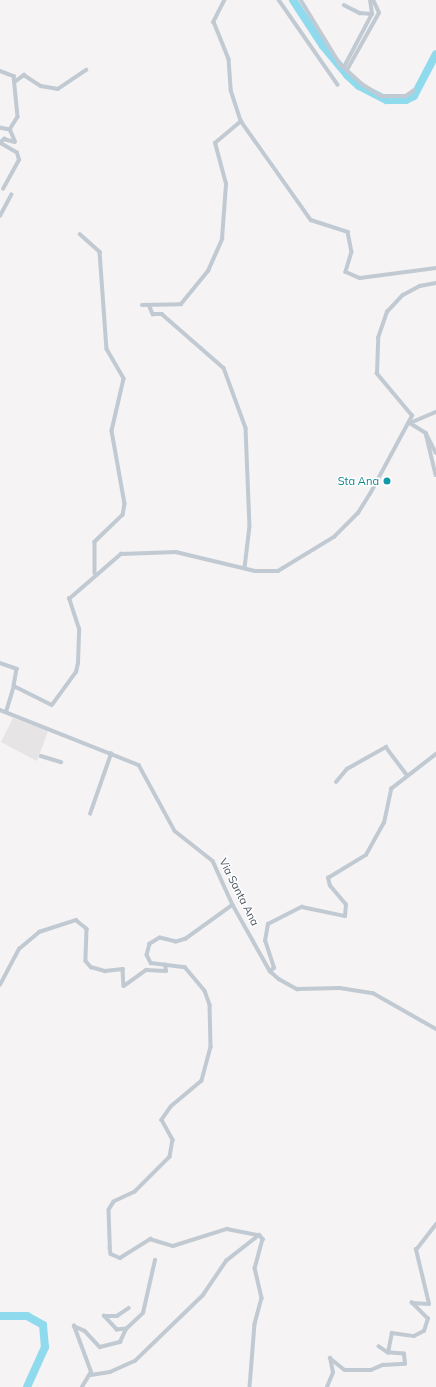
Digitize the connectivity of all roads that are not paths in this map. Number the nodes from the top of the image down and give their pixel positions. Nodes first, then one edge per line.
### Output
1 (225, 0) edge
2 (279, 0) edge
3 (301, 0) edge
4 (370, 0) edge
5 (373, 0) edge
6 (344, 5) dead end
7 (372, 14) junction
8 (345, 69) junction
9 (86, 70) dead end
10 (0, 71) edge
11 (16, 81) junction
12 (338, 85) dead end
13 (413, 91) dead end
14 (240, 121) junction
15 (0, 128) edge
16 (10, 130) junction
17 (0, 143) edge
18 (3, 189) dead end
19 (11, 195) dead end
20 (0, 216) edge
21 (80, 234) dead end
22 (436, 268) edge
23 (436, 283) edge
24 (142, 305) dead end
25 (150, 306) junction
26 (436, 412) edge
27 (410, 423) junction
28 (426, 433) junction
29 (436, 453) edge
30 (436, 475) edge
31 (245, 568) junction
32 (95, 573) junction
33 (0, 663) edge
34 (14, 686) junction
35 (0, 710) edge
36 (6, 712) junction
37 (111, 754) junction
38 (436, 754) edge
39 (41, 756) dead end
40 (61, 762) dead end
41 (407, 776) junction
42 (336, 782) dead end
43 (90, 814) dead end
44 (232, 905) junction
45 (165, 965) junction
46 (270, 971) junction
47 (0, 986) edge
48 (436, 1029) edge
49 (436, 1224) edge
50 (259, 1234) junction
51 (155, 1260) dead end
52 (129, 1308) dead end
53 (126, 1329) junction
54 (379, 1347) dead end
55 (388, 1353) junction
56 (91, 1375) junction
57 (82, 1387) edge
58 (250, 1387) edge
59 (327, 1387) edge

1 - 14 street
2 - 12 street
3 - 8 street
4 - 7 street
5 - 8 street
6 - 7 street
7 - 8 street
8 - 13 street
9 - 11 street
10 - 11 street
11 - 16 street
14 - 22 street
14 - 25 street
15 - 16 street
16 - 17 street
17 - 18 street
19 - 20 street
21 - 32 street
23 - 27 street
24 - 25 street
25 - 31 street
26 - 27 street
27 - 28 street
27 - 31 street
28 - 29 street
28 - 30 street
31 - 32 street
32 - 34 street
33 - 34 street
34 - 36 street
35 - 36 street, Via Santa Ana
36 - 37 street, Via Santa Ana
37 - 43 street
37 - 44 street, Via Santa Ana
38 - 41 street
39 - 40 street
41 - 42 street
41 - 46 street
44 - 45 street
44 - 46 street, Via Santa Ana
45 - 47 street
45 - 50 street
46 - 48 street, Via Santa Ana
49 - 55 street
50 - 56 street
50 - 58 street
51 - 53 street
52 - 53 street
53 - 56 street
54 - 55 street
55 - 59 street
56 - 57 street

